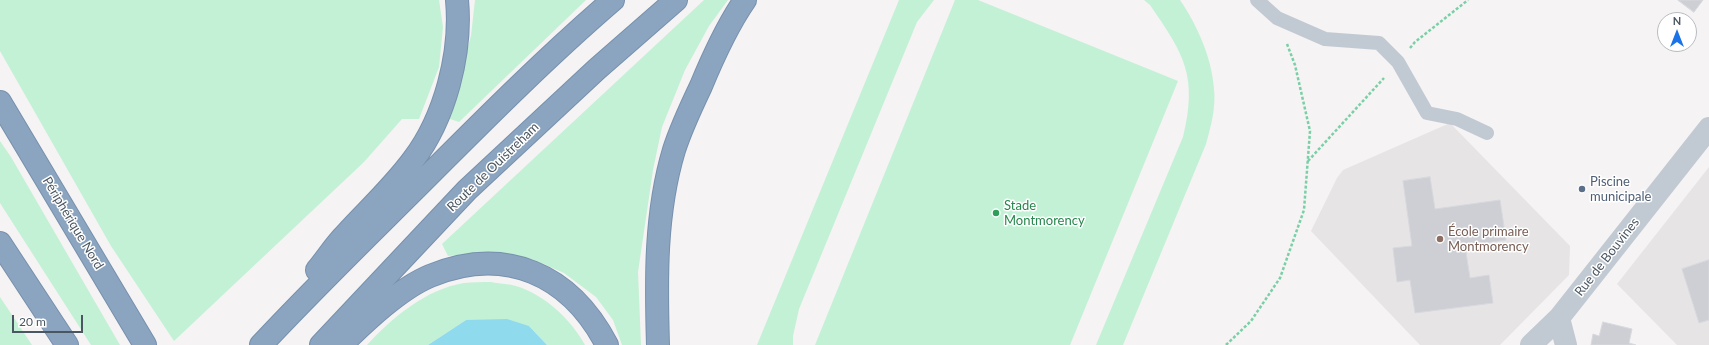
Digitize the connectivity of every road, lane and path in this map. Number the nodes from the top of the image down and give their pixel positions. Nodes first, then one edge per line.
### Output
1 (457, 0) edge
2 (613, 0) edge
3 (676, 0) edge
4 (745, 0) edge
5 (1257, 0) edge
6 (1468, 0) edge
7 (1277, 18) junction
8 (1398, 62) junction
9 (0, 102) edge
10 (1709, 128) edge
11 (1487, 133) dead end
12 (1308, 162) junction
13 (0, 243) edge
14 (298, 306) junction
15 (1558, 318) junction
16 (67, 345) edge
17 (145, 345) edge
18 (261, 345) edge
19 (321, 345) edge
20 (341, 345) edge
21 (607, 345) edge
22 (658, 345) edge
23 (1226, 345) edge
24 (1531, 345) edge
25 (1566, 345) edge

1 - 14 highway
2 - 14 highway
3 - 19 highway, Route de Ouistreham
4 - 22 highway
5 - 7 lane
6 - 8 path
7 - 8 lane
7 - 12 path
8 - 11 lane
8 - 12 path
9 - 17 highway, Périphérique Nord
10 - 15 street, Rue de Bouvines
12 - 23 path
13 - 16 highway
14 - 18 highway
15 - 24 street, Rue de Bouvines
15 - 25 street
20 - 21 highway

